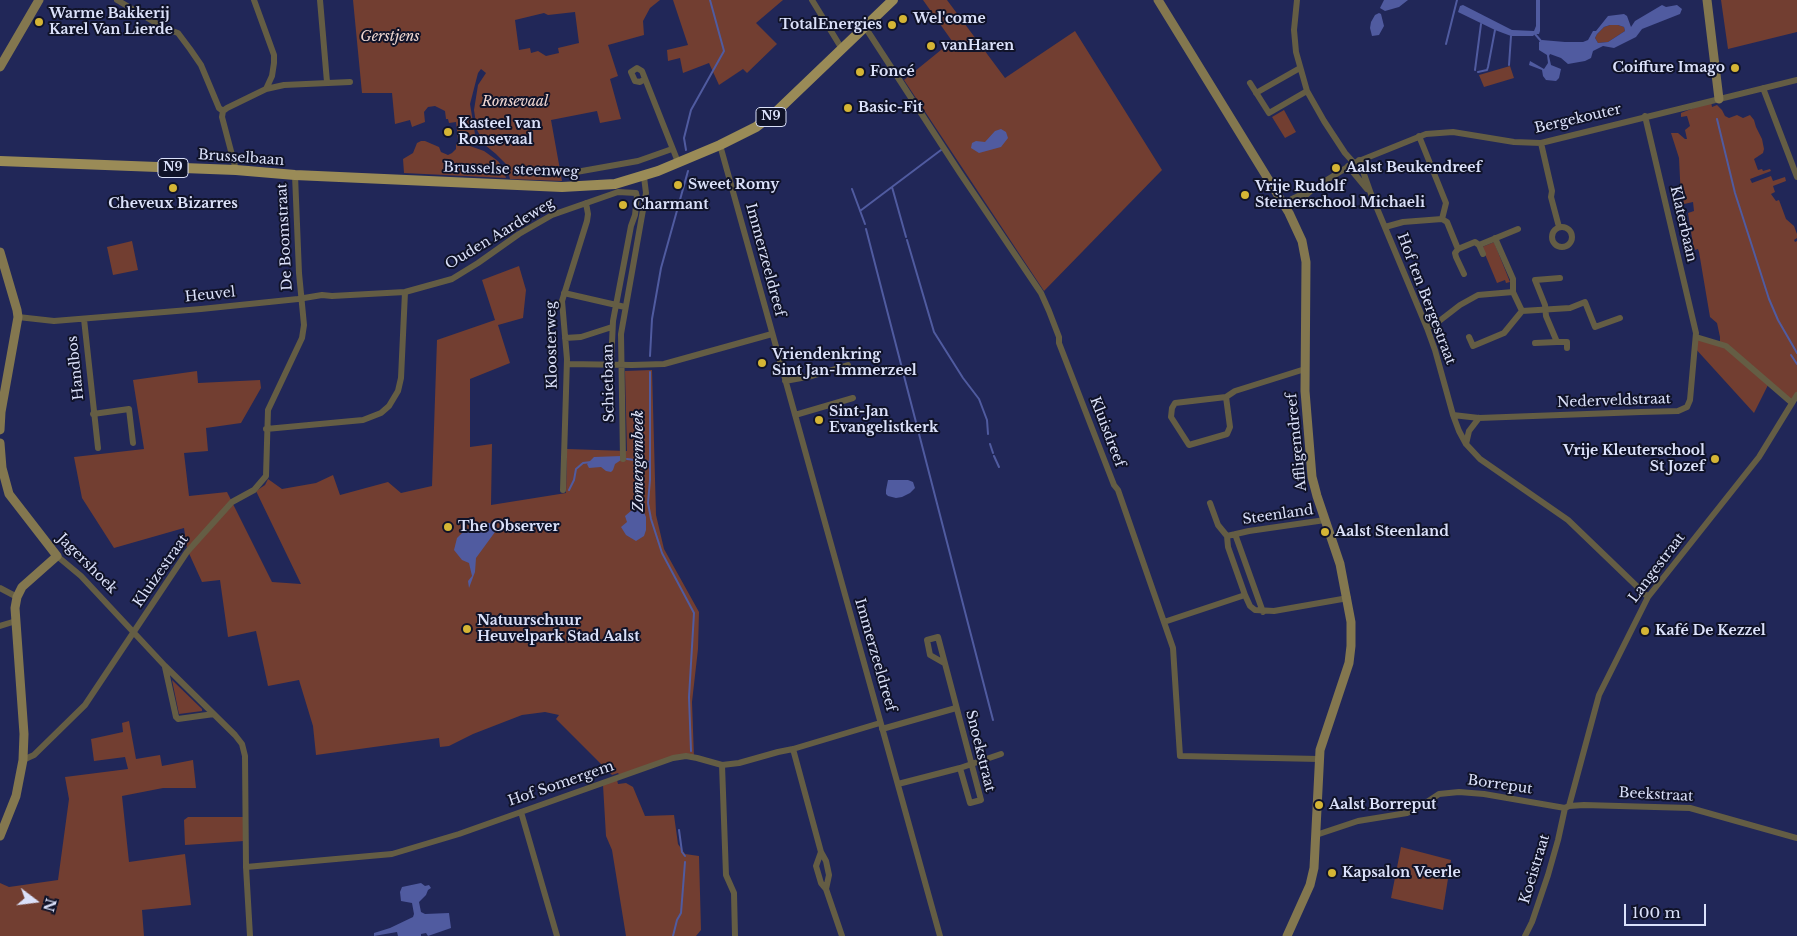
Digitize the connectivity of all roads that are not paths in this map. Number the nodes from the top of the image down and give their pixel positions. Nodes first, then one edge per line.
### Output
1 (39, 0) edge
2 (117, 0) edge
3 (254, 0) edge
4 (320, 0) edge
5 (812, 0) edge
6 (893, 0) edge
7 (1158, 0) edge
8 (1297, 0) edge
9 (1707, 0) edge
10 (865, 27) junction
11 (842, 49) junction
12 (0, 67) edge
13 (1300, 68) junction
14 (645, 79) dead end
15 (1797, 80) edge
16 (327, 82) junction
17 (350, 82) dead end
18 (1250, 83) dead end
19 (1763, 88) junction
20 (266, 89) junction
21 (1307, 91) junction
22 (1256, 93) junction
23 (1715, 100) junction
24 (224, 111) junction
25 (1645, 116) junction
26 (1419, 136) junction
27 (1541, 143) junction
28 (720, 145) junction
29 (672, 149) junction
30 (0, 161) edge
31 (678, 162) junction
32 (1354, 163) junction
33 (236, 170) junction
34 (566, 174) dead end
35 (295, 175) junction
36 (1797, 178) edge
37 (420, 180) joint
38 (644, 182) junction
39 (601, 186) junction
40 (636, 194) junction
41 (1370, 194) junction
42 (601, 197) junction
43 (586, 203) junction
44 (1285, 207) junction
45 (1442, 219) junction
46 (636, 222) junction
47 (1386, 227) junction
48 (1559, 228) dead end
49 (1518, 229) dead end
50 (1495, 238) junction
51 (1480, 245) junction
52 (1458, 248) junction
53 (0, 252) edge
54 (1483, 254) dead end
55 (1464, 274) dead end
56 (1560, 278) dead end
57 (405, 292) junction
58 (1512, 292) junction
59 (564, 293) junction
60 (301, 298) junction
61 (616, 305) junction
62 (625, 307) junction
63 (1546, 309) junction
64 (1522, 311) junction
65 (18, 317) junction
66 (1620, 318) dead end
67 (84, 319) junction
68 (612, 327) junction
69 (1427, 328) junction
70 (772, 334) junction
71 (1469, 337) dead end
72 (1696, 337) junction
73 (565, 338) junction
74 (1535, 342) dead end
75 (1557, 342) junction
76 (1694, 347) joint
77 (1567, 348) dead end
78 (567, 364) junction
79 (611, 365) junction
80 (622, 365) junction
81 (848, 365) dead end
82 (1305, 369) junction
83 (785, 381) junction
84 (1797, 395) edge
85 (1226, 396) junction
86 (853, 398) dead end
87 (1792, 403) junction
88 (1, 412) edge
89 (94, 414) junction
90 (795, 415) junction
91 (1453, 415) junction
92 (1479, 418) junction
93 (266, 429) junction
94 (0, 430) edge
95 (0, 442) edge
96 (133, 443) dead end
97 (1466, 444) junction
98 (98, 448) dead end
99 (623, 457) dead end
100 (563, 490) dead end
101 (1210, 503) dead end
102 (1324, 520) junction
103 (1235, 534) junction
104 (1227, 536) junction
105 (57, 556) junction
106 (0, 588) edge
107 (1245, 595) junction
108 (1648, 596) junction
109 (17, 597) junction
110 (1348, 598) junction
111 (1263, 612) junction
112 (16, 621) junction
113 (1164, 622) junction
114 (0, 626) edge
115 (134, 632) junction
116 (944, 663) dead end
117 (165, 666) junction
118 (956, 708) junction
119 (214, 714) junction
120 (881, 726) junction
121 (793, 749) junction
122 (1001, 754) dead end
123 (1320, 759) junction
124 (23, 760) junction
125 (972, 764) junction
126 (722, 765) junction
127 (960, 768) junction
128 (898, 784) junction
129 (1567, 807) junction
130 (521, 812) junction
131 (1316, 835) junction
132 (0, 836) edge
133 (1797, 838) edge
134 (820, 852) junction
135 (246, 867) junction
136 (826, 889) junction
137 (250, 936) edge
138 (557, 936) edge
139 (735, 936) edge
140 (842, 936) edge
141 (940, 936) edge
142 (1286, 936) edge
143 (1525, 936) edge

1 - 12 street
2 - 24 street
3 - 20 street
4 - 16 street
5 - 11 street
6 - 10 main road, Brusselse steenweg / N9
7 - 44 street, Affligemdreef
8 - 13 street
9 - 23 street
10 - 11 main road, Brusselse steenweg / N9
10 - 113 street, Kluisdreef
11 - 28 main road, Brusselse steenweg / N9
13 - 21 street
13 - 22 street
14 - 29 street
15 - 19 street, Bergekouter
16 - 17 street
16 - 20 street
18 - 22 street
19 - 23 street, Bergekouter
19 - 36 street
20 - 24 street
21 - 22 street
21 - 32 street
23 - 25 street, Bergekouter
24 - 33 street
25 - 27 street, Bergekouter
25 - 72 street, Klaterbaan
26 - 27 street, Bergekouter
26 - 32 street, Bergekouter
26 - 45 street
27 - 48 street
28 - 31 main road, Brusselse steenweg / N9
28 - 70 street, Immerzeeldreef
29 - 31 street
29 - 34 street, Brusselse steenweg
30 - 33 main road, Brusselbaan / N9
31 - 38 main road, Brusselse steenweg / N9
32 - 41 street, Hof ten Bergestraat
32 - 41 street, Hof ten Bergestraat
32 - 44 street, Bergekouter
33 - 35 main road, Brusselbaan / N9
35 - 37 main road, Brusselbaan / N9
35 - 60 street, De Boomstraat
37 - 39 main road, Brusselse steenweg / N9
38 - 39 main road, Brusselse steenweg / N9
38 - 40 street, Brusselse steenweg
38 - 46 street, Schietbaan
39 - 42 street
40 - 42 street, Ouden Aardeweg
40 - 46 street, Schietbaan
41 - 47 street, Hof ten Bergestraat
42 - 43 street, Ouden Aardeweg
43 - 57 street, Ouden Aardeweg
43 - 59 street, Kloosterweg
44 - 82 street, Affligemdreef
45 - 47 street
45 - 52 street
46 - 61 street, Schietbaan
46 - 62 street, Schietbaan
47 - 69 street, Hof ten Bergestraat
49 - 50 street
50 - 51 street
50 - 58 street
51 - 52 street
51 - 54 street
52 - 55 street
53 - 65 street
56 - 63 street
57 - 60 street, Heuvel
57 - 93 street
58 - 64 street
58 - 69 street
59 - 61 street
59 - 73 street, Kloosterweg
60 - 67 street, Heuvel
60 - 93 street, Kluizestraat
61 - 62 street
61 - 68 street, Schietbaan
62 - 80 street, Schietbaan
63 - 64 street
63 - 66 street
63 - 75 street
64 - 71 street
65 - 67 street, Heuvel
65 - 88 street
67 - 89 street, Handbos
68 - 73 street
68 - 79 street, Schietbaan
69 - 91 street, Hof ten Bergestraat
70 - 80 street
70 - 83 street, Immerzeeldreef
72 - 76 street, Klaterbaan
72 - 87 street
73 - 78 street, Kloosterweg
74 - 75 street
75 - 77 street
76 - 92 street, Nederveldstraat
78 - 79 street
78 - 100 street, Kloosterweg
79 - 80 street
80 - 99 street, Schietbaan
81 - 83 street
82 - 85 street
82 - 102 street, Affligemdreef
83 - 90 street, Immerzeeldreef
84 - 87 street, Langestraat
85 - 85 street
86 - 90 street
87 - 108 street, Langestraat
88 - 94 street
89 - 96 street, Handbos
89 - 98 street, Handbos
90 - 120 street, Immerzeeldreef
91 - 92 street, Nederveldstraat
91 - 97 street, Hof ten Bergestraat
92 - 97 street
93 - 115 street, Kluizestraat
95 - 105 street, Jagershoek
97 - 108 street, Hof ten Bergestraat
101 - 104 street, Steenland
102 - 103 street, Steenland
102 - 110 street, Affligemdreef
103 - 104 street, Steenland
103 - 111 street, Steenland
104 - 107 street, Steenland
105 - 109 street
105 - 115 street, Jagershoek
106 - 109 street
107 - 111 street, Steenland
107 - 113 street
108 - 129 street, Langestraat
109 - 112 street
110 - 111 street
110 - 123 street, Affligemdreef
112 - 114 street
112 - 124 street
113 - 123 street, Kluisdreef
115 - 117 street, Jagershoek
115 - 124 street, Kluizestraat
116 - 118 street, Snoekstraat
117 - 119 street, Jagershoek
117 - 119 street
118 - 120 street, Hof Somergem
118 - 125 street, Snoekstraat
119 - 135 street, Jagershoek
120 - 121 street, Hof Somergem
120 - 128 street, Immerzeeldreef
121 - 126 street, Hof Somergem
121 - 134 street
122 - 125 street
123 - 131 street, Affligemdreef
124 - 132 street
125 - 127 street
125 - 127 street, Snoekstraat
126 - 130 street, Hof Somergem
126 - 139 street
127 - 128 street
128 - 141 street, Immerzeeldreef
129 - 131 street, Borreput
129 - 133 street, Beekstraat
129 - 143 street, Koeistraat
130 - 135 street, Hof Somergem
130 - 138 street
131 - 142 street, Affligemdreef
134 - 136 street
134 - 136 street
135 - 137 street, Jagershoek
136 - 140 street

